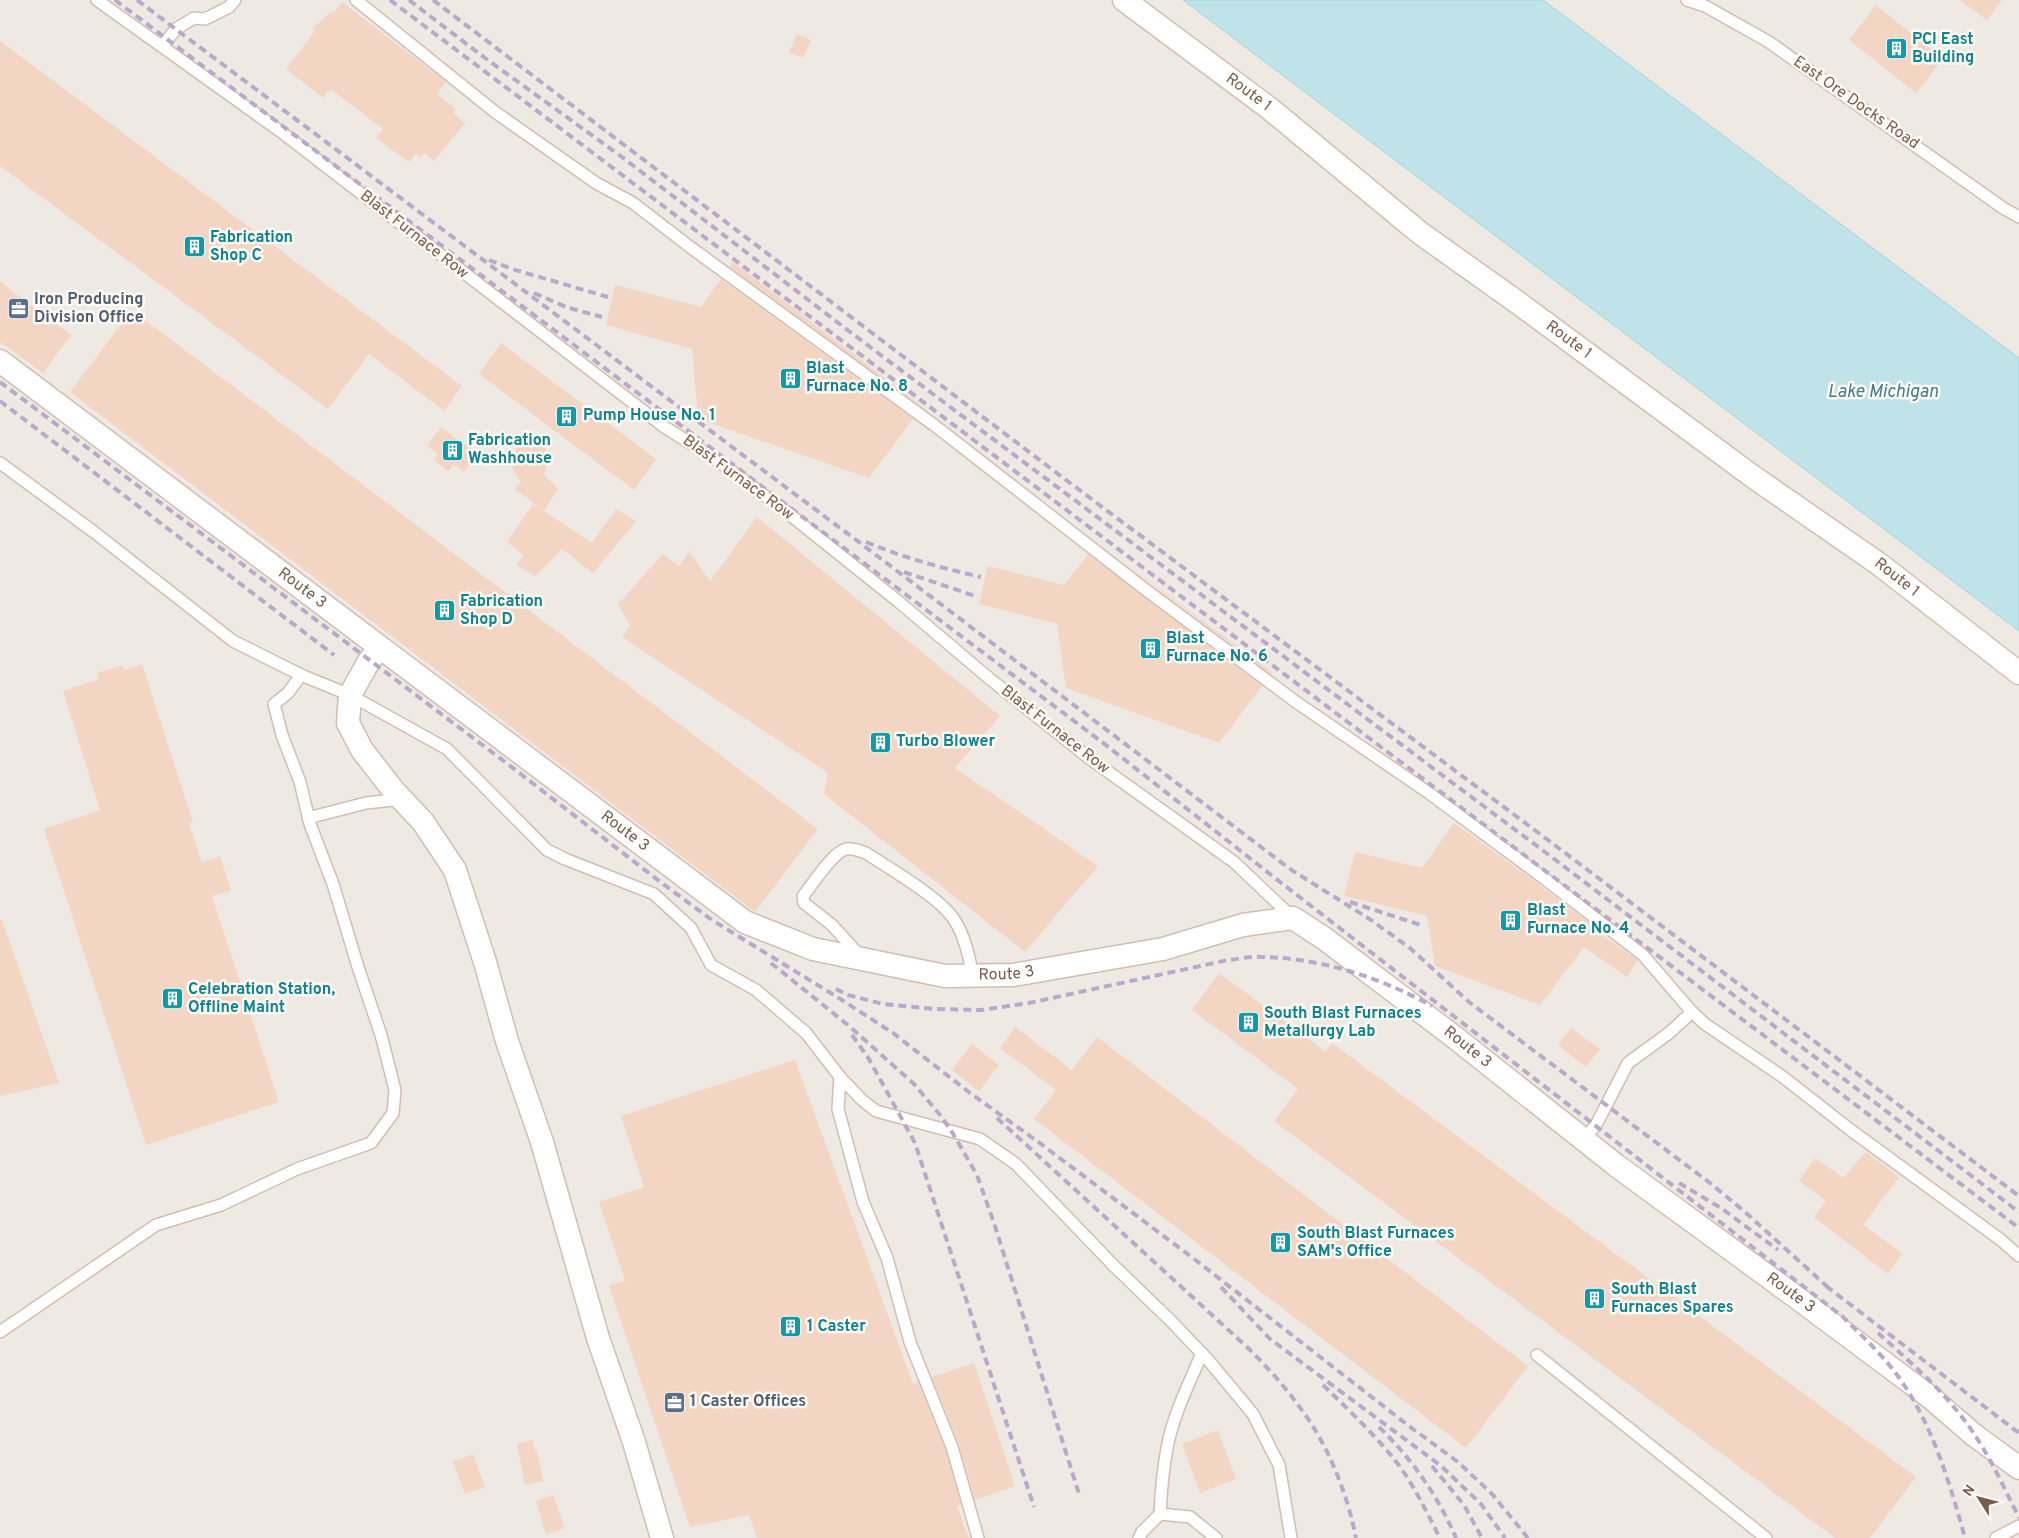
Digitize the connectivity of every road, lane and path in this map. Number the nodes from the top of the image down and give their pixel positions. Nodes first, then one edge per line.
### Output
1 (98, 0) edge
2 (235, 0) edge
3 (356, 0) edge
4 (1124, 0) edge
5 (1687, 0) edge
6 (162, 46) junction
7 (2019, 217) edge
8 (0, 361) edge
9 (0, 463) edge
10 (380, 648) junction
11 (2019, 673) edge
12 (301, 675) junction
13 (350, 695) junction
14 (402, 799) junction
15 (308, 818) junction
16 (1293, 918) junction
17 (864, 960) junction
18 (973, 976) junction
19 (1692, 1012) junction
20 (840, 1077) junction
21 (1584, 1140) junction
22 (2019, 1256) edge
23 (0, 1332) edge
24 (1202, 1353) junction
25 (1536, 1355) dead end
26 (2019, 1468) edge
27 (1160, 1514) junction
28 (2019, 1526) edge
29 (662, 1538) edge
30 (978, 1538) edge
31 (1139, 1538) edge
32 (1216, 1538) edge
33 (1291, 1538) edge
34 (1766, 1538) edge
35 (1996, 1538) edge

1 - 6 lane, Blast Furnace Row
2 - 6 lane
3 - 19 lane
4 - 11 street, Route 1
5 - 7 lane, East Ore Docks Road
6 - 16 lane, Blast Furnace Row
8 - 10 street, Route 3
9 - 12 lane
10 - 13 street
10 - 17 street, Route 3
12 - 13 lane
12 - 15 lane
13 - 14 street
13 - 20 lane
14 - 15 lane
14 - 29 street
15 - 23 lane
16 - 18 street, Route 3
16 - 21 street, Route 3
17 - 18 street, Route 3
17 - 18 lane
19 - 21 lane
19 - 22 lane
20 - 24 lane
20 - 30 lane
21 - 26 street, Route 3
24 - 27 lane
24 - 33 lane
25 - 34 lane
27 - 31 lane
27 - 32 lane
28 - 35 lane

